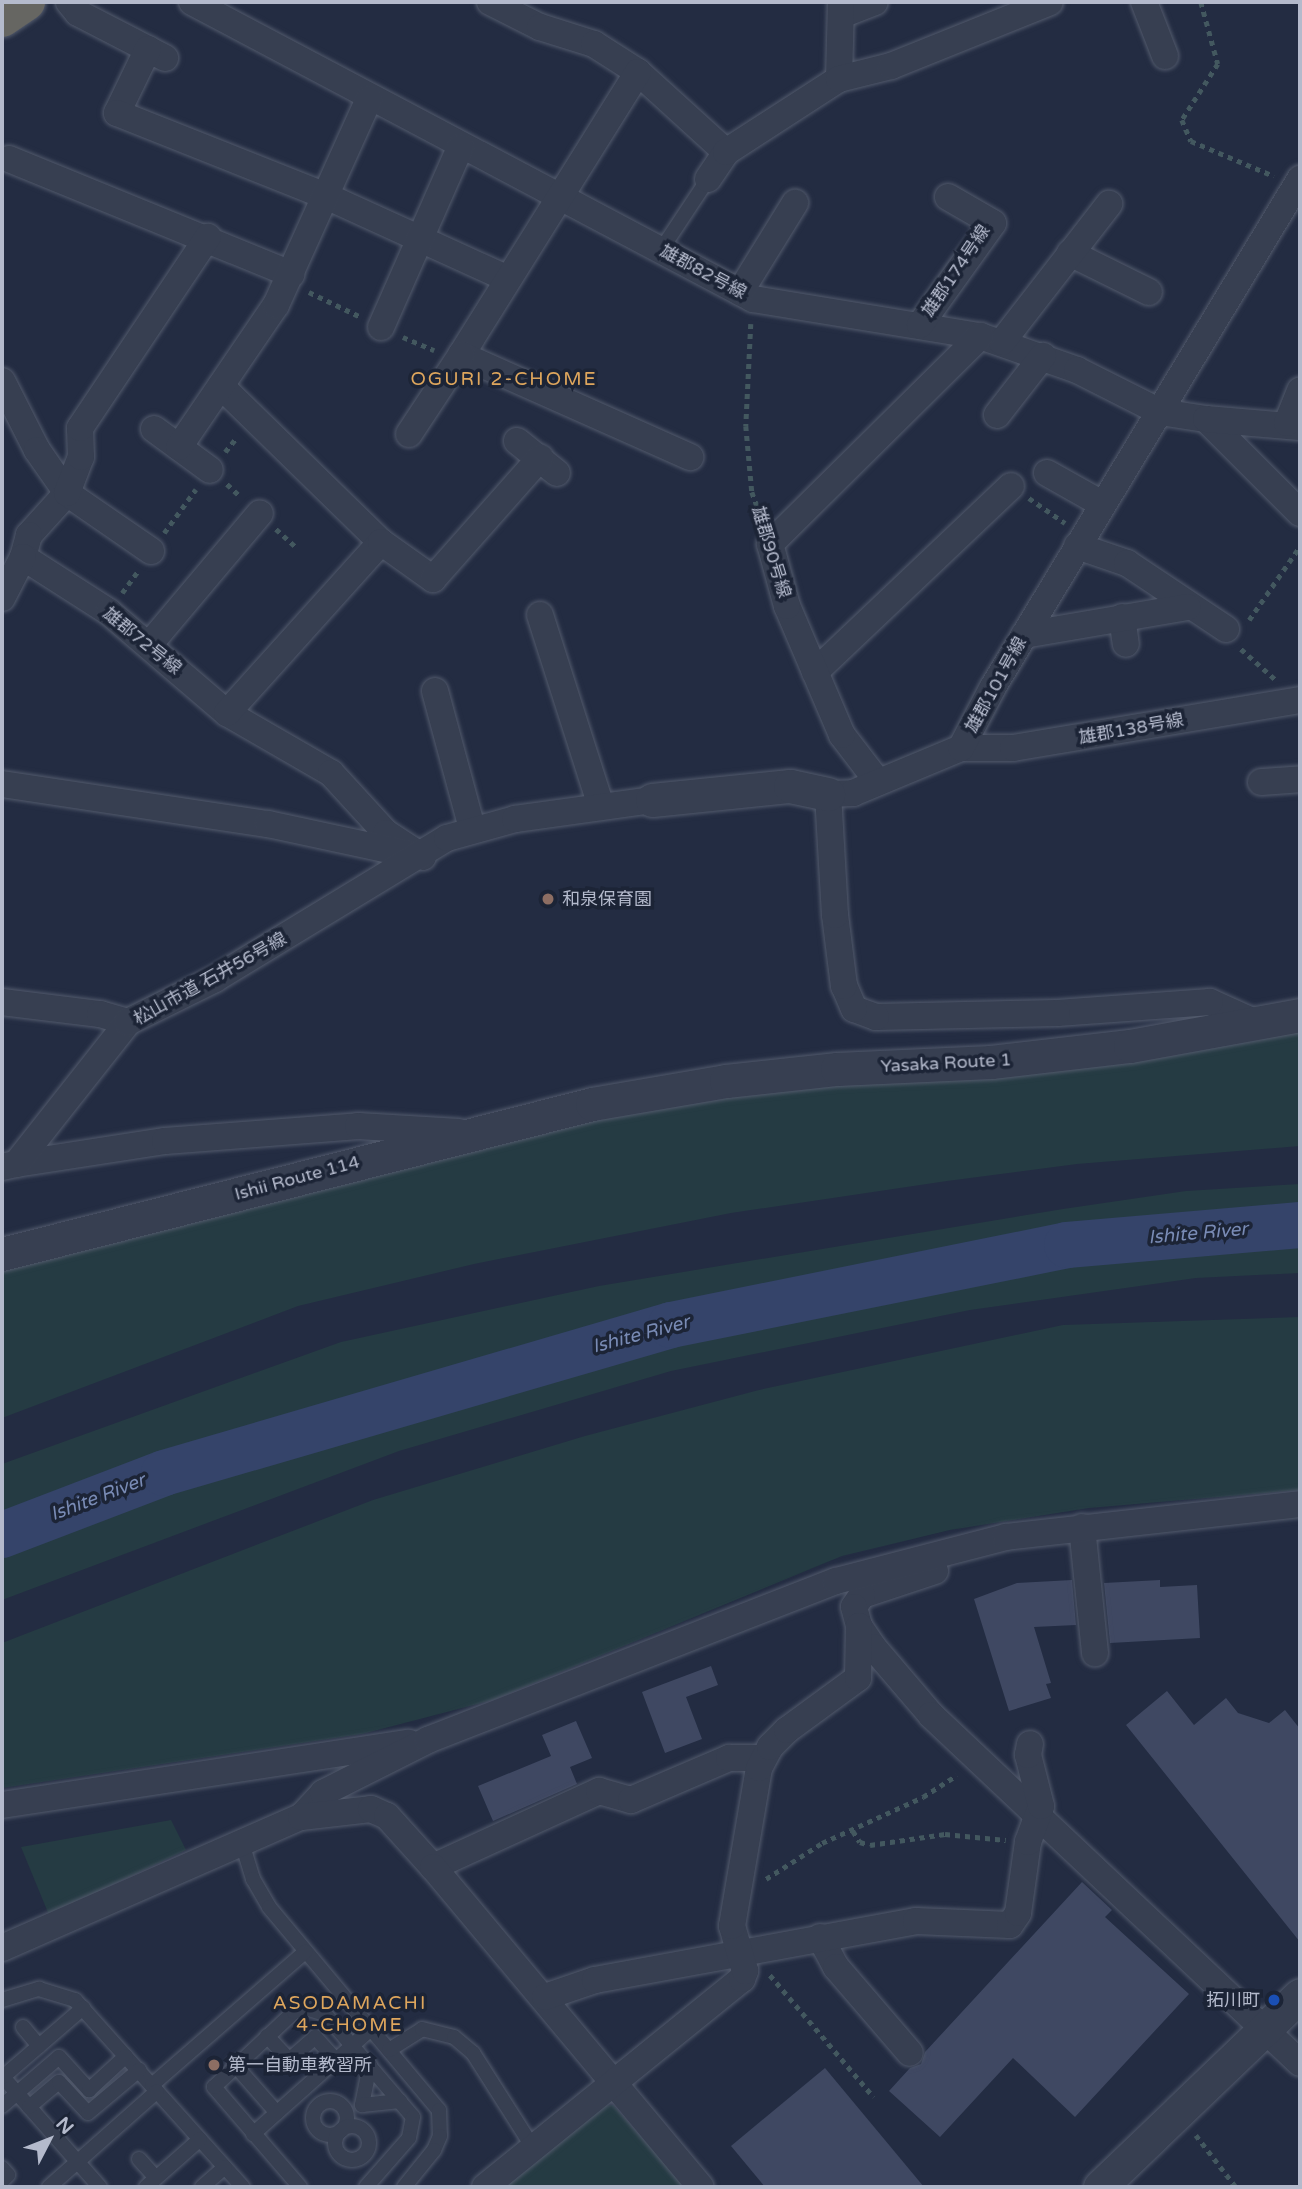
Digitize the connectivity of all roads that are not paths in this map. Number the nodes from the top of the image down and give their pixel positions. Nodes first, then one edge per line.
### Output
1 (26, 2) edge
2 (69, 2) edge
3 (192, 2) edge
4 (490, 2) edge
5 (875, 2) edge
6 (1050, 2) edge
7 (1144, 2) edge
8 (841, 8) edge
9 (2, 18) edge
10 (1165, 56) dead end
11 (638, 72) junction
12 (839, 79) junction
13 (369, 99) junction
14 (460, 148) junction
15 (726, 152) junction
16 (9, 159) dead end
17 (708, 179) joint
18 (1299, 184) edge
19 (326, 196) junction
20 (561, 196) junction
21 (948, 197) dead end
22 (795, 203) dead end
23 (1109, 204) dead end
24 (418, 236) junction
25 (208, 237) junction
26 (661, 250) junction
27 (1070, 253) junction
28 (291, 274) junction
29 (506, 278) junction
30 (1149, 292) dead end
31 (746, 296) junction
32 (920, 325) junction
33 (381, 327) dead end
34 (991, 339) junction
35 (461, 355) junction
36 (1043, 356) junction
37 (2, 381) edge
38 (221, 386) junction
39 (1300, 391) edge
40 (1160, 412) junction
41 (998, 415) dead end
42 (1206, 419) junction
43 (1294, 425) edge
44 (154, 429) dead end
45 (409, 434) dead end
46 (517, 441) dead end
47 (179, 447) junction
48 (690, 457) dead end
49 (210, 470) road end
50 (1047, 473) dead end
51 (1011, 486) road end
52 (68, 494) junction
53 (1102, 504) junction
54 (260, 513) dead end
55 (1300, 513) edge
56 (381, 541) junction
57 (1080, 541) junction
58 (151, 551) road end
59 (23, 557) junction
60 (2, 598) edge
61 (1188, 607) junction
62 (540, 615) dead end
63 (1122, 617) junction
64 (1233, 634) road end
65 (1024, 635) junction
66 (1126, 643) dead end
67 (149, 645) junction
68 (815, 672) junction
69 (435, 691) dead end
70 (1300, 700) edge
71 (227, 713) junction
72 (961, 748) junction
73 (1300, 779) edge
74 (878, 782) junction
75 (1261, 782) dead end
76 (2, 784) edge
77 (828, 794) junction
78 (652, 800) joint
79 (601, 806) junction
80 (472, 828) junction
81 (423, 857) junction
82 (2, 1002) edge
83 (1300, 1015) edge
84 (128, 1022) junction
85 (1259, 1024) junction
86 (592, 1104) joint
87 (468, 1132) junction
88 (9, 1166) edge
89 (2, 1254) edge
90 (1300, 1504) edge
91 (1082, 1527) junction
92 (971, 1544) junction
93 (859, 1626) junction
94 (1095, 1653) dead end
95 (428, 1740) junction
96 (1030, 1744) dead end
97 (763, 1758) junction
98 (2, 1805) edge
99 (301, 1817) junction
100 (1034, 1831) junction
101 (242, 1843) junction
102 (433, 1867) junction
103 (820, 1937) junction
104 (2, 1948) edge
105 (743, 1951) junction
106 (305, 1952) junction
107 (1300, 1995) edge
108 (545, 1997) junction
109 (2, 2000) edge
110 (83, 2008) junction
111 (23, 2027) dead end
112 (371, 2029) junction
113 (1265, 2030) junction
114 (267, 2035) junction
115 (39, 2046) junction
116 (352, 2046) junction
117 (389, 2050) junction
118 (910, 2053) dead end
119 (127, 2056) junction
120 (336, 2060) junction
121 (1300, 2063) edge
122 (234, 2064) junction
123 (370, 2065) junction
124 (139, 2070) junction
125 (2, 2077) edge
126 (615, 2084) junction
127 (155, 2088) junction
128 (304, 2088) junction
129 (17, 2093) junction
130 (400, 2101) junction
131 (319, 2105) junction
132 (2, 2106) edge
133 (29, 2107) junction
134 (276, 2113) junction
135 (340, 2130) junction
136 (253, 2134) junction
137 (200, 2139) junction
138 (534, 2149) junction
139 (363, 2156) junction
140 (139, 2160) dead end
141 (77, 2162) junction
142 (225, 2167) junction
143 (2, 2168) edge
144 (378, 2173) junction
145 (2, 2181) edge
146 (151, 2183) edge
147 (237, 2185) edge
148 (48, 2187) edge
149 (100, 2187) edge
150 (202, 2187) edge
151 (300, 2187) edge
152 (366, 2187) edge
153 (404, 2187) edge
154 (485, 2187) edge
155 (701, 2187) edge
156 (1100, 2187) edge

1 - 9 highway
2 - 19 street
3 - 13 street, 雄郡82号線
4 - 11 street
5 - 8 street
6 - 12 street
7 - 10 street
8 - 12 street
11 - 15 street
11 - 20 street
12 - 15 street
13 - 14 street, 雄郡82号線
13 - 19 street
14 - 20 street, 雄郡82号線
14 - 24 street
15 - 17 street
16 - 25 street
17 - 26 lane
18 - 40 street, 雄郡101号線
19 - 24 street
19 - 28 street
20 - 26 street, 雄郡82号線
20 - 29 street
21 - 32 street, 雄郡174号線
22 - 31 street
23 - 27 street
24 - 29 street
24 - 33 street
25 - 28 street
25 - 52 street
26 - 31 street, 雄郡82号線
27 - 30 street
27 - 34 street
28 - 38 street
29 - 35 street
31 - 32 street, 雄郡82号線
32 - 34 street, 雄郡82号線
34 - 36 street, 雄郡82号線
34 - 68 street, 雄郡90号線
35 - 45 street
35 - 48 street
36 - 40 street, 雄郡82号線
36 - 41 street
37 - 52 street
38 - 47 street
38 - 56 street
39 - 43 street
40 - 42 street, 雄郡82号線
40 - 53 street, 雄郡101号線
42 - 43 street, 雄郡82号線
42 - 55 street
44 - 47 street
46 - 56 street
47 - 49 street
50 - 53 street
51 - 68 street
52 - 58 street
52 - 59 street
53 - 57 street, 雄郡101号線
54 - 67 street
56 - 71 street
57 - 61 street
57 - 65 street, 雄郡101号線
59 - 60 street
59 - 67 street, 雄郡72号線
61 - 63 street
61 - 64 street
62 - 79 street
63 - 65 street
63 - 66 street
65 - 72 street, 雄郡101号線
67 - 71 street, 雄郡72号線
68 - 74 street, 雄郡90号線
69 - 80 street
70 - 72 street, 雄郡138号線
71 - 81 street, 雄郡72号線
72 - 74 street, 雄郡101号線
73 - 75 street
74 - 77 street, 雄郡101号線
76 - 81 street
77 - 78 street
77 - 85 street
78 - 79 street, 松山市道 石井56号線
79 - 80 street, 松山市道 石井56号線
80 - 81 street, 松山市道 石井56号線
81 - 84 street, 松山市道 石井56号線
82 - 84 street
83 - 85 street, Yasaka Route 1
84 - 88 street, 松山市道 石井56号線
85 - 86 street, Yasaka Route 1
86 - 87 street, Ishii Route 114
87 - 88 street
87 - 89 street, Ishii Route 114
90 - 91 street
91 - 92 street
91 - 94 street
92 - 93 street
92 - 95 street
93 - 97 street
93 - 100 street
95 - 98 street
95 - 99 street
96 - 100 street
97 - 102 street
97 - 105 street
99 - 101 street
99 - 102 street
100 - 103 street
100 - 113 street
101 - 104 street
101 - 106 lane
102 - 108 street
103 - 105 street
103 - 118 street
105 - 108 street
105 - 126 street
106 - 112 lane
106 - 127 lane
107 - 113 street
108 - 126 street
109 - 110 lane
110 - 115 lane
110 - 119 lane
111 - 115 lane
112 - 116 lane
112 - 117 lane
113 - 121 street
113 - 156 street
114 - 116 lane
114 - 120 lane
114 - 122 lane
115 - 125 lane
116 - 120 lane
116 - 123 lane
117 - 138 lane
117 - 153 lane
119 - 124 lane
119 - 129 lane
120 - 128 lane
122 - 134 lane
122 - 136 lane
123 - 130 lane
123 - 130 lane
124 - 127 lane
124 - 133 lane
125 - 129 lane
126 - 138 street
126 - 155 street
127 - 137 lane
127 - 141 lane
128 - 131 lane
128 - 134 lane
129 - 132 lane
129 - 133 lane
130 - 144 lane
131 - 135 lane
131 - 135 lane
133 - 141 lane
134 - 136 lane
135 - 139 lane
135 - 139 lane
136 - 151 lane
137 - 142 lane
137 - 146 lane
138 - 154 street
139 - 144 lane
140 - 146 lane
141 - 148 lane
141 - 149 lane
142 - 147 lane
142 - 150 lane
143 - 145 lane
144 - 152 lane

